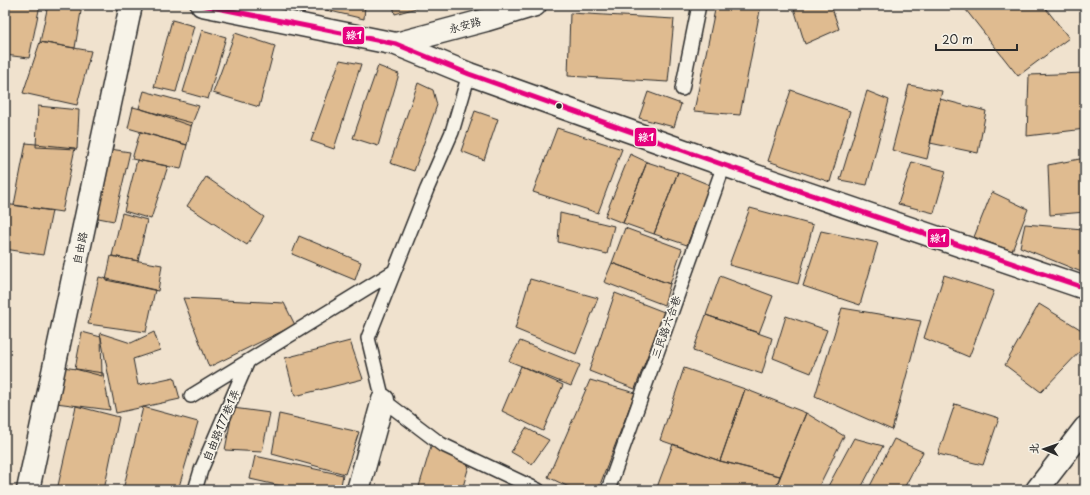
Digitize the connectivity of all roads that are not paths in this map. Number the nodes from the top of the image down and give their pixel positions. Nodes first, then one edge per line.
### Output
1 (131, 5) edge
2 (202, 5) edge
3 (699, 5) edge
4 (527, 6) edge
5 (264, 11) edge
6 (396, 44) junction
7 (469, 74) junction
8 (682, 88) dead end
9 (724, 165) junction
10 (392, 272) junction
11 (1085, 288) edge
12 (248, 360) junction
13 (191, 396) dead end
14 (383, 400) junction
15 (1085, 428) edge
16 (28, 490) edge
17 (195, 490) edge
18 (358, 490) edge
19 (538, 490) edge
20 (608, 490) edge
21 (1036, 490) edge

1 - 16 street, 自由路
2 - 5 street
3 - 8 lane
4 - 6 street, 永安路
5 - 6 street
6 - 7 street
7 - 9 street
7 - 10 lane
9 - 11 street
9 - 20 lane, 三民路六合巷
10 - 12 lane
10 - 14 lane
12 - 13 lane
12 - 17 lane, 自由路177巷1弄
14 - 18 street
14 - 19 lane
15 - 21 street

